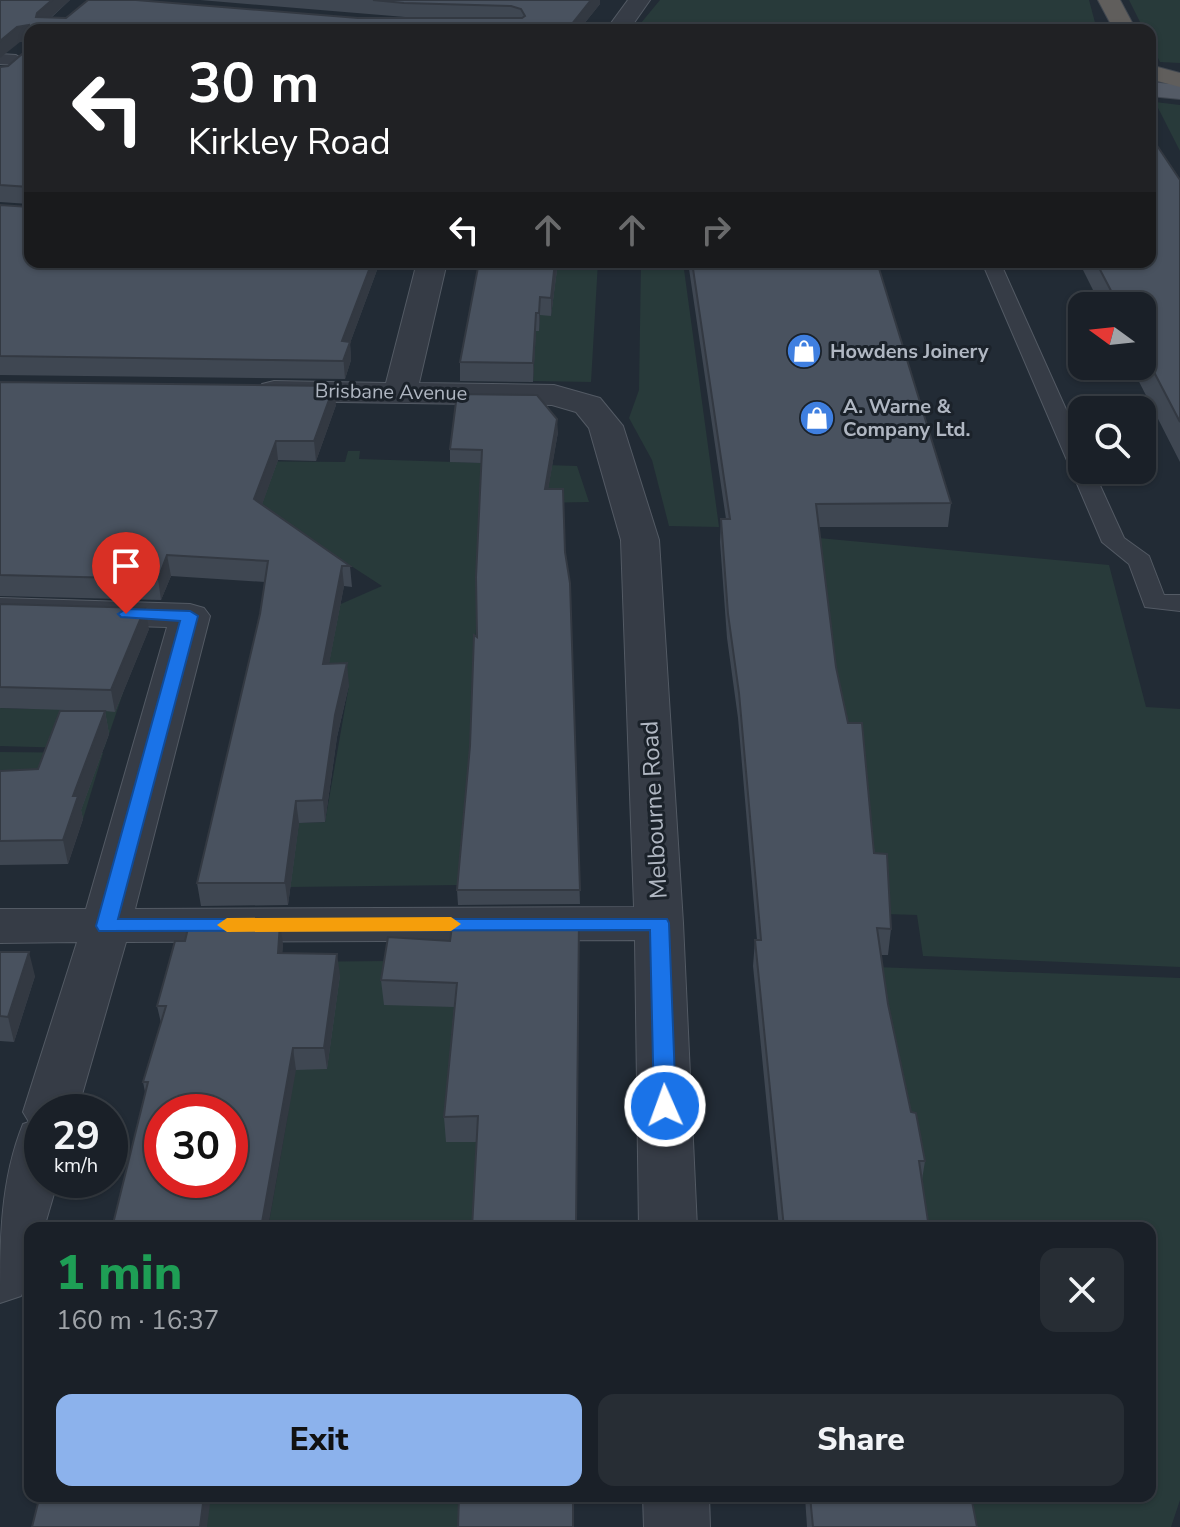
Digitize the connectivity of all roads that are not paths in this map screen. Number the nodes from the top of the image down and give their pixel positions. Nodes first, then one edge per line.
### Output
1 (639, 0) edge
2 (1109, 0) edge
3 (621, 24) edge
4 (1122, 24) edge
5 (1156, 70) edge
6 (1180, 70) edge
7 (1156, 72) edge
8 (1180, 80) edge
9 (1156, 90) edge
10 (1180, 92) edge
11 (431, 268) edge
12 (994, 268) edge
13 (240, 390) edge
14 (400, 392) junction
15 (588, 405) joint
16 (1068, 438) edge
17 (1088, 484) edge
18 (1180, 603) edge
19 (0, 610) edge
20 (659, 923) junction
21 (0, 926) edge
22 (106, 926) junction
23 (55, 1094) edge
24 (24, 1198) edge
25 (668, 1222) edge
26 (0, 1279) edge
27 (676, 1502) edge
28 (677, 1527) edge

1 - 3 street
2 - 4 highway
5 - 6 main road
7 - 8 highway
9 - 10 main road
11 - 14 street
12 - 16 lane
13 - 14 street, Brisbane Avenue
14 - 15 street, Brisbane Avenue
15 - 20 street, Melbourne Road
17 - 18 lane
19 - 22 street
20 - 22 street
20 - 25 street, Melbourne Road
21 - 22 street
22 - 23 street
24 - 26 street
27 - 28 street

